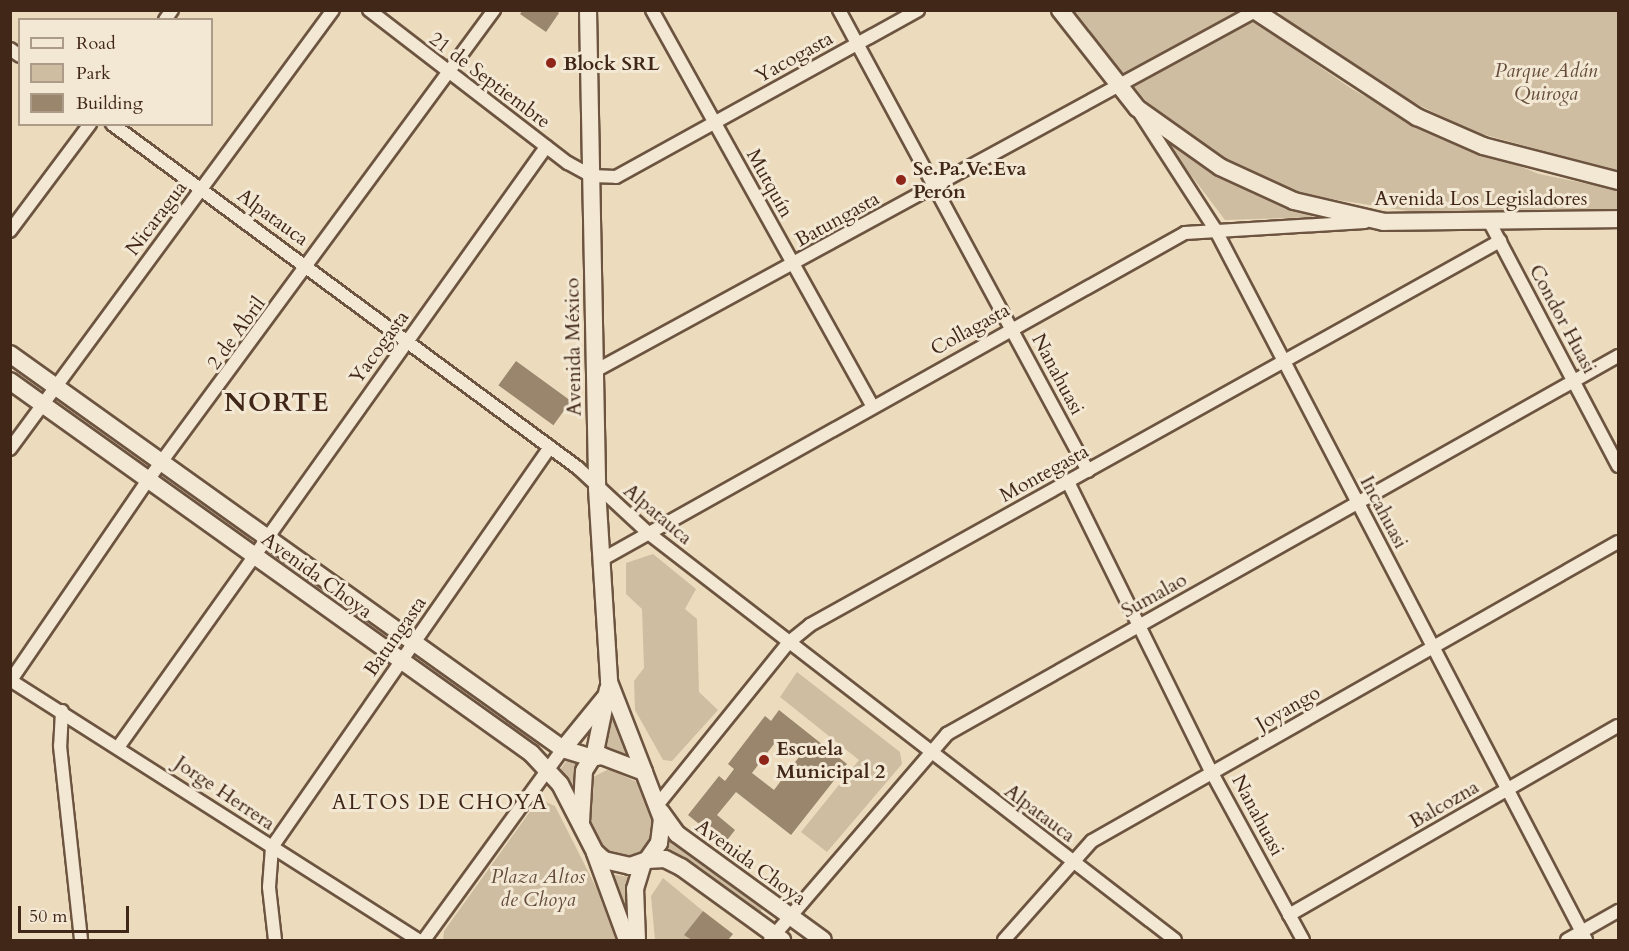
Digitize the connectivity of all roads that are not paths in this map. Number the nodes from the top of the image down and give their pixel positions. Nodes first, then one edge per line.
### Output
1 (333, 10) edge
2 (369, 10) edge
3 (494, 10) edge
4 (588, 10) edge
5 (652, 10) edge
6 (839, 10) edge
7 (918, 10) edge
8 (1060, 10) edge
9 (1254, 11) edge
10 (858, 44) junction
11 (448, 73) junction
12 (1117, 87) junction
13 (1137, 108) junction
14 (715, 124) junction
15 (89, 126) edge
16 (115, 126) edge
17 (546, 147) junction
18 (591, 176) junction
19 (1618, 181) edge
20 (935, 188) junction
21 (201, 190) junction
22 (1618, 219) edge
23 (1489, 221) junction
24 (1384, 222) junction
25 (1215, 229) junction
26 (10, 231) edge
27 (1500, 241) junction
28 (794, 266) junction
29 (309, 267) junction
30 (1011, 328) junction
31 (408, 341) junction
32 (10, 354) edge
33 (1618, 356) edge
34 (1284, 361) junction
35 (595, 371) junction
36 (10, 381) edge
37 (1574, 381) junction
38 (55, 386) junction
39 (43, 404) junction
40 (872, 406) junction
41 (550, 447) junction
42 (10, 449) edge
43 (164, 464) junction
44 (1618, 466) edge
45 (1088, 471) junction
46 (148, 480) junction
47 (1068, 482) junction
48 (597, 489) junction
49 (1357, 503) junction
50 (647, 532) junction
51 (265, 536) junction
52 (1618, 542) edge
53 (253, 554) junction
54 (601, 560) junction
55 (1139, 626) junction
56 (415, 643) junction
57 (788, 643) junction
58 (1433, 647) junction
59 (402, 661) junction
60 (11, 680) edge
61 (608, 688) junction
62 (62, 711) junction
63 (1618, 726) edge
64 (119, 746) junction
65 (563, 749) junction
66 (927, 751) junction
67 (593, 758) junction
68 (548, 770) junction
69 (644, 772) junction
70 (1212, 773) junction
71 (1508, 790) junction
72 (660, 807) junction
73 (581, 821) junction
74 (272, 847) junction
75 (595, 852) junction
76 (1071, 860) junction
77 (645, 861) junction
78 (1618, 911) edge
79 (1289, 915) junction
80 (789, 916) junction
81 (1584, 936) edge
82 (775, 938) edge
83 (81, 940) edge
84 (275, 940) edge
85 (418, 940) edge
86 (424, 940) edge
87 (627, 940) edge
88 (637, 940) edge
89 (823, 940) edge
90 (1004, 940) edge
91 (1175, 940) edge
92 (1303, 940) edge
93 (1568, 940) edge

1 - 21 street, Nicaragua
2 - 11 street, 21 de Septiembre
3 - 11 street, 2 de Abril
4 - 18 main road, Avenida México
5 - 14 street, Mutquín
6 - 10 street, Nanahuasi
7 - 10 street, Yacogasta
8 - 12 main road, Avenida Los Legisladores
9 - 12 street, Batungasta
9 - 19 main road, Avenida Los Legisladores
10 - 14 street, Yacogasta
10 - 20 street, Nanahuasi
11 - 17 street, 21 de Septiembre
11 - 29 street, 2 de Abril
12 - 13 main road, Avenida Los Legisladores
12 - 20 street, Batungasta
13 - 24 main road, Avenida Los Legisladores
13 - 25 street, Incahuasi
14 - 18 street, Yacogasta
14 - 28 street, Mutquín
15 - 26 street
16 - 21 street, Alpatauca
17 - 18 street, 21 de Septiembre
17 - 31 street, Yacogasta
18 - 35 main road, Avenida México
20 - 28 street, Batungasta
20 - 30 street, Nanahuasi
21 - 29 street, Alpatauca
21 - 38 street, Nicaragua
22 - 23 main road, Avenida Los Legisladores
23 - 24 main road, Avenida Los Legisladores
23 - 27 street, Condor Huasi
24 - 25 street, Collagasta
25 - 30 street, Collagasta
25 - 34 street, Incahuasi
27 - 34 street, Montegasta
27 - 37 street, Condor Huasi
28 - 35 street, Batungasta
28 - 40 street, Mutquín
29 - 31 street, Alpatauca
29 - 43 street, 2 de Abril
30 - 40 street, Collagasta
30 - 45 street, Nanahuasi
31 - 41 street, Alpatauca
31 - 51 street, Yacogasta
32 - 38 main road, Avenida Choya
33 - 37 street, Sumalao
34 - 45 street, Montegasta
34 - 49 street, Incahuasi
35 - 48 main road, Avenida México
36 - 39 main road, Avenida Choya
37 - 44 street, Condor Huasi
37 - 49 street, Sumalao
38 - 39 street, Nicaragua
38 - 43 main road, Avenida Choya
39 - 42 street, Nicaragua
39 - 46 main road, Avenida Choya
40 - 50 street, Collagasta
41 - 48 street, Alpatauca
41 - 56 street, Batungasta
43 - 46 street, 2 de Abril
43 - 51 main road, Avenida Choya
45 - 47 street, Montegasta
46 - 53 main road, Avenida Choya
46 - 60 street, 2 de Abril
47 - 55 street, Nanahuasi
47 - 57 street, Montegasta
48 - 50 street, Alpatauca
48 - 54 main road, Avenida México
49 - 55 street, Sumalao
49 - 58 street, Incahuasi
50 - 54 street, Collagasta
50 - 57 street, Alpatauca
51 - 53 street, Yacogasta
51 - 56 main road, Avenida Choya
52 - 58 street, Joyango
53 - 59 main road, Avenida Choya
53 - 64 street, Yacogasta
54 - 61 main road, Avenida México
55 - 66 street, Sumalao
55 - 70 street, Nanahuasi
56 - 59 street, Batungasta
56 - 65 main road, Avenida Choya
57 - 66 street, Alpatauca
57 - 72 street, Montegasta
58 - 70 street, Joyango
58 - 71 street, Incahuasi
59 - 68 main road, Avenida Choya
59 - 74 street, Batungasta
60 - 62 street, Jorge Herrera
61 - 65 main road
61 - 67 main road, Avenida México
61 - 69 main road, Avenida México
62 - 64 street, Jorge Herrera
62 - 83 street
63 - 71 street, Balcozna
64 - 74 street, Jorge Herrera
65 - 67 main road, Avenida Choya
65 - 68 street
66 - 76 street, Alpatauca
66 - 80 street, Sumalao
67 - 69 main road
67 - 73 main road
68 - 73 main road, Avenida Choya
68 - 86 street
69 - 72 main road
70 - 76 street, Joyango
70 - 79 street, Nanahuasi
71 - 79 street, Balcozna
71 - 81 street, Incahuasi
72 - 77 main road
72 - 80 main road, Avenida Choya
73 - 75 main road
74 - 84 street
74 - 85 street, Jorge Herrera
75 - 77 main road
75 - 87 main road
76 - 90 street, Joyango
76 - 91 street, Alpatauca
77 - 82 main road
77 - 88 main road
78 - 81 street
79 - 92 street, Nanahuasi
80 - 82 street, Sumalao
80 - 89 main road, Avenida Choya
81 - 93 street

